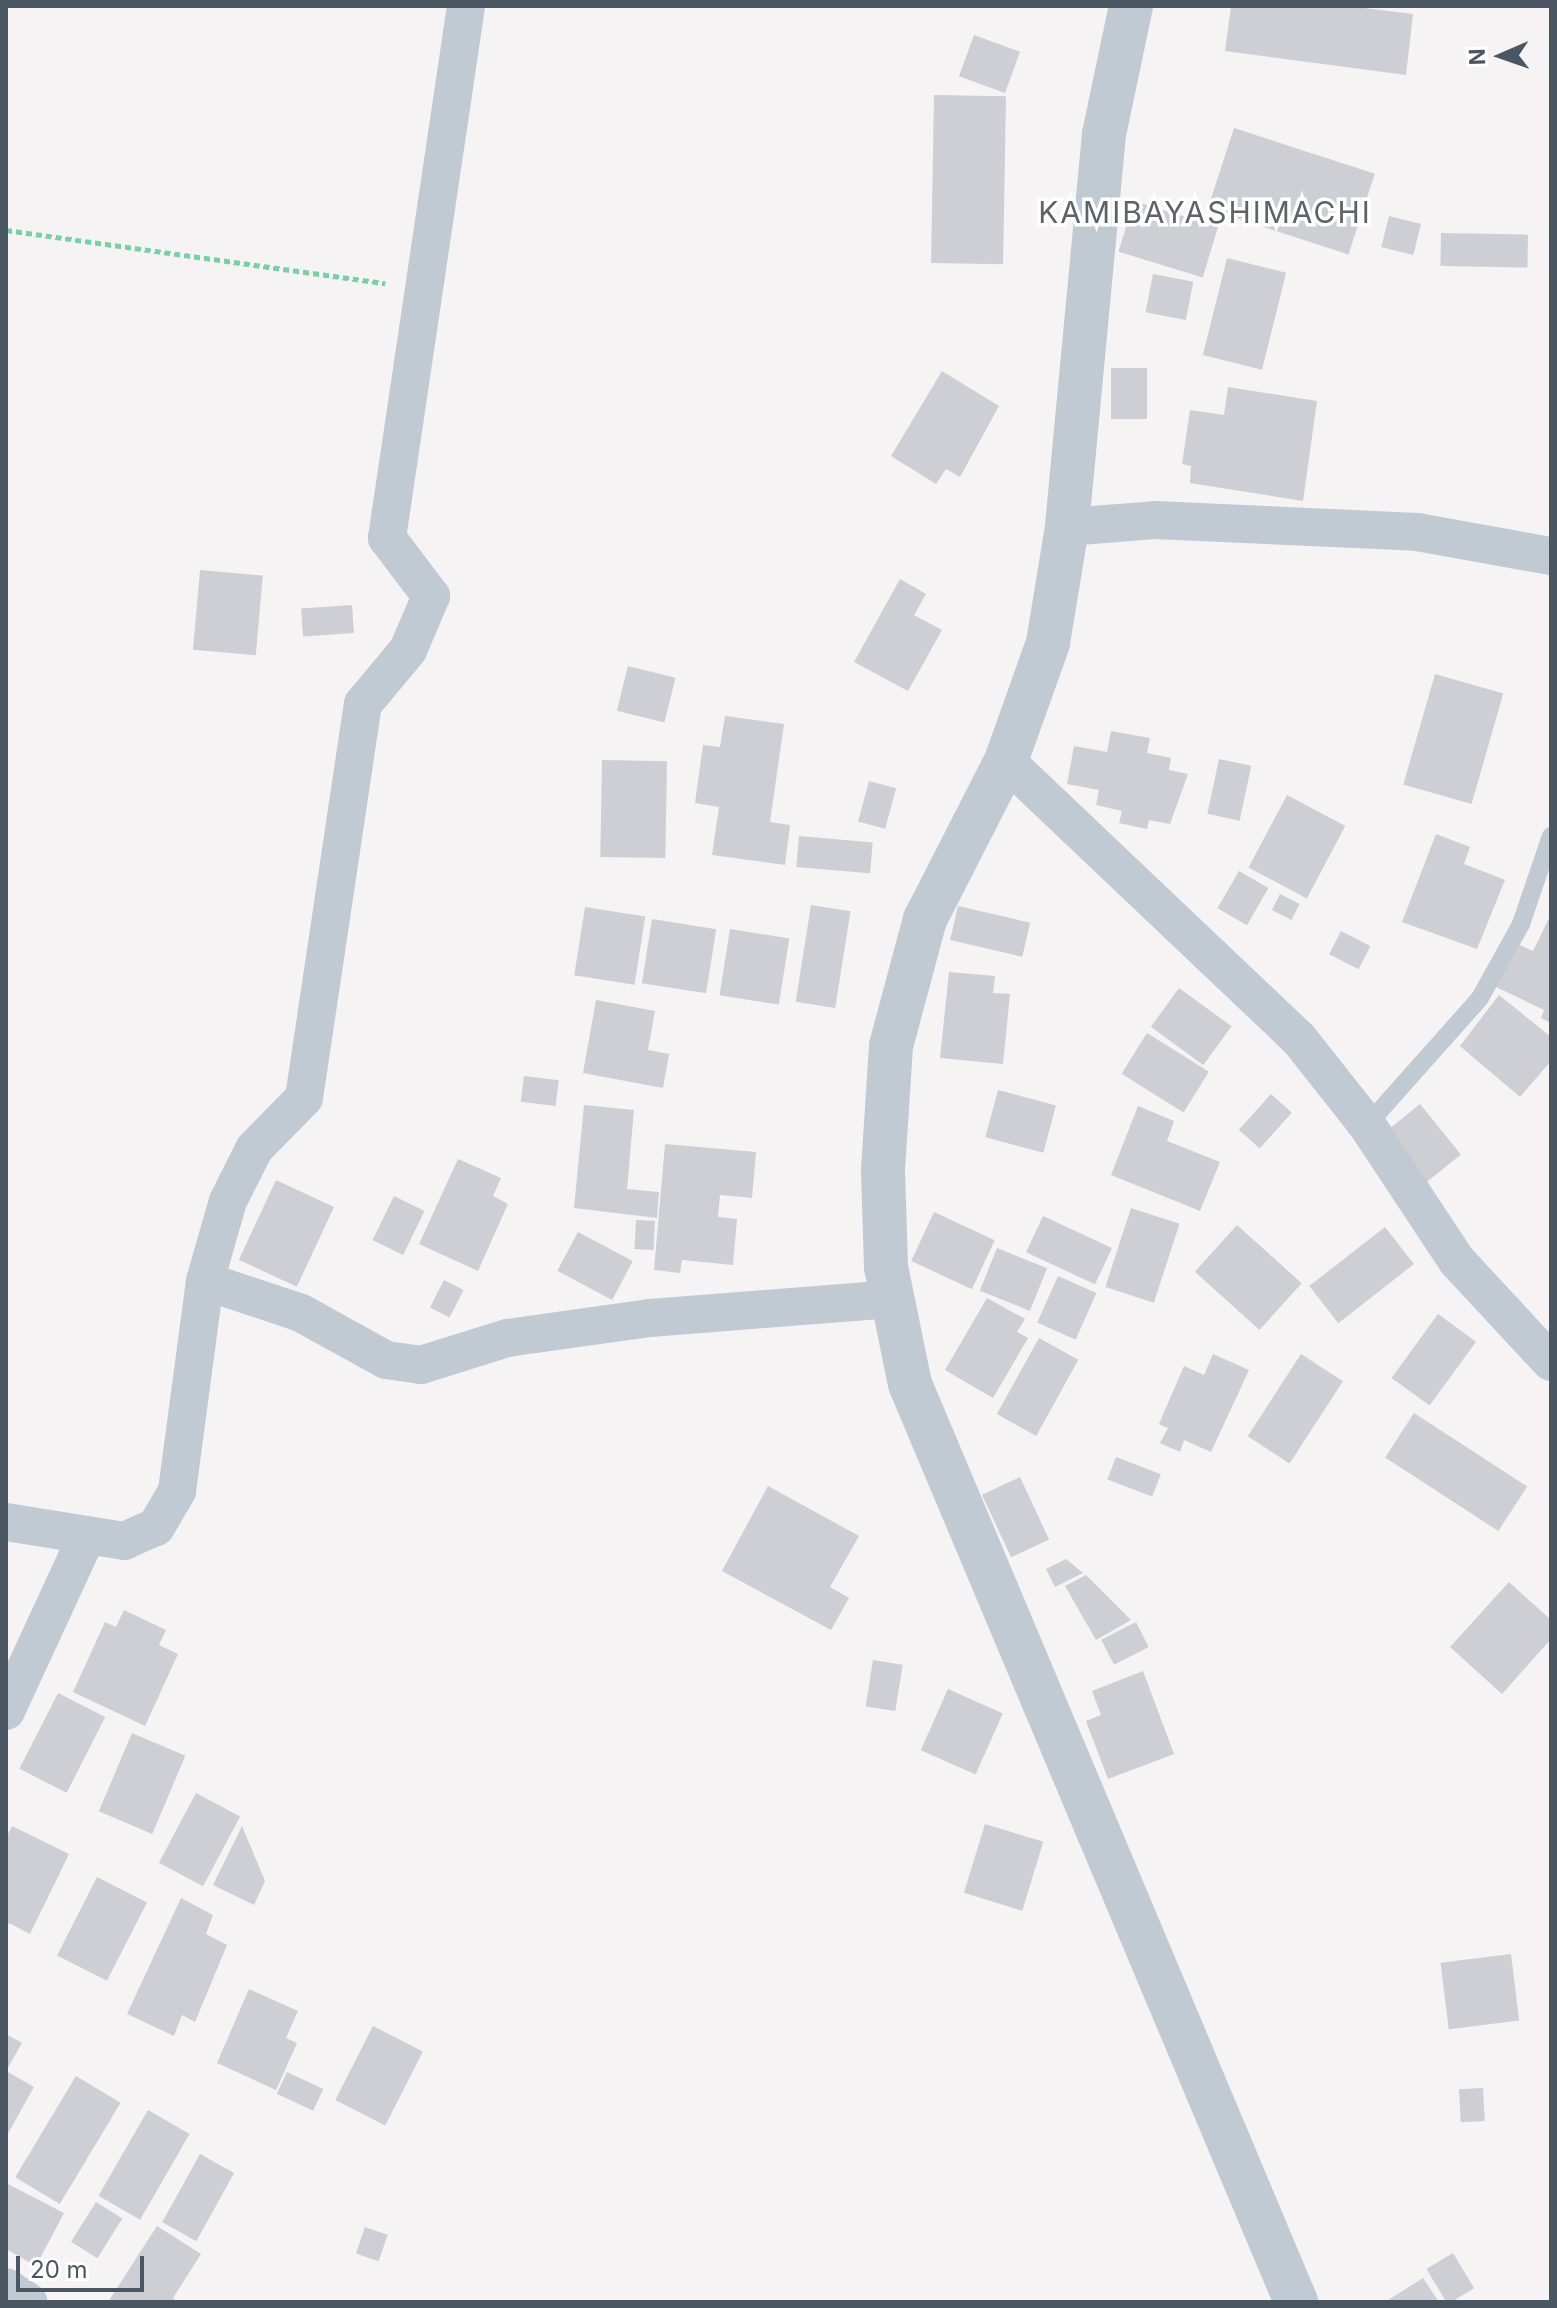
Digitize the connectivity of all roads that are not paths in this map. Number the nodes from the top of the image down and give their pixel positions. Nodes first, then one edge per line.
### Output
1 (466, 6) edge
2 (1131, 6) edge
3 (1067, 527) junction
4 (1551, 556) edge
5 (1006, 761) junction
6 (1551, 836) edge
7 (1367, 1125) junction
8 (205, 1281) junction
9 (892, 1299) junction
10 (1551, 1362) edge
11 (6, 1522) edge
12 (86, 1538) junction
13 (6, 1711) edge
14 (6, 2287) edge
15 (28, 2302) edge
16 (1296, 2302) edge

1 - 8 street
2 - 3 street
3 - 4 street
3 - 5 street
5 - 7 street
5 - 9 street
6 - 7 lane
7 - 10 street
8 - 9 street
8 - 12 street
9 - 16 street
11 - 12 street
12 - 13 street
14 - 15 street

